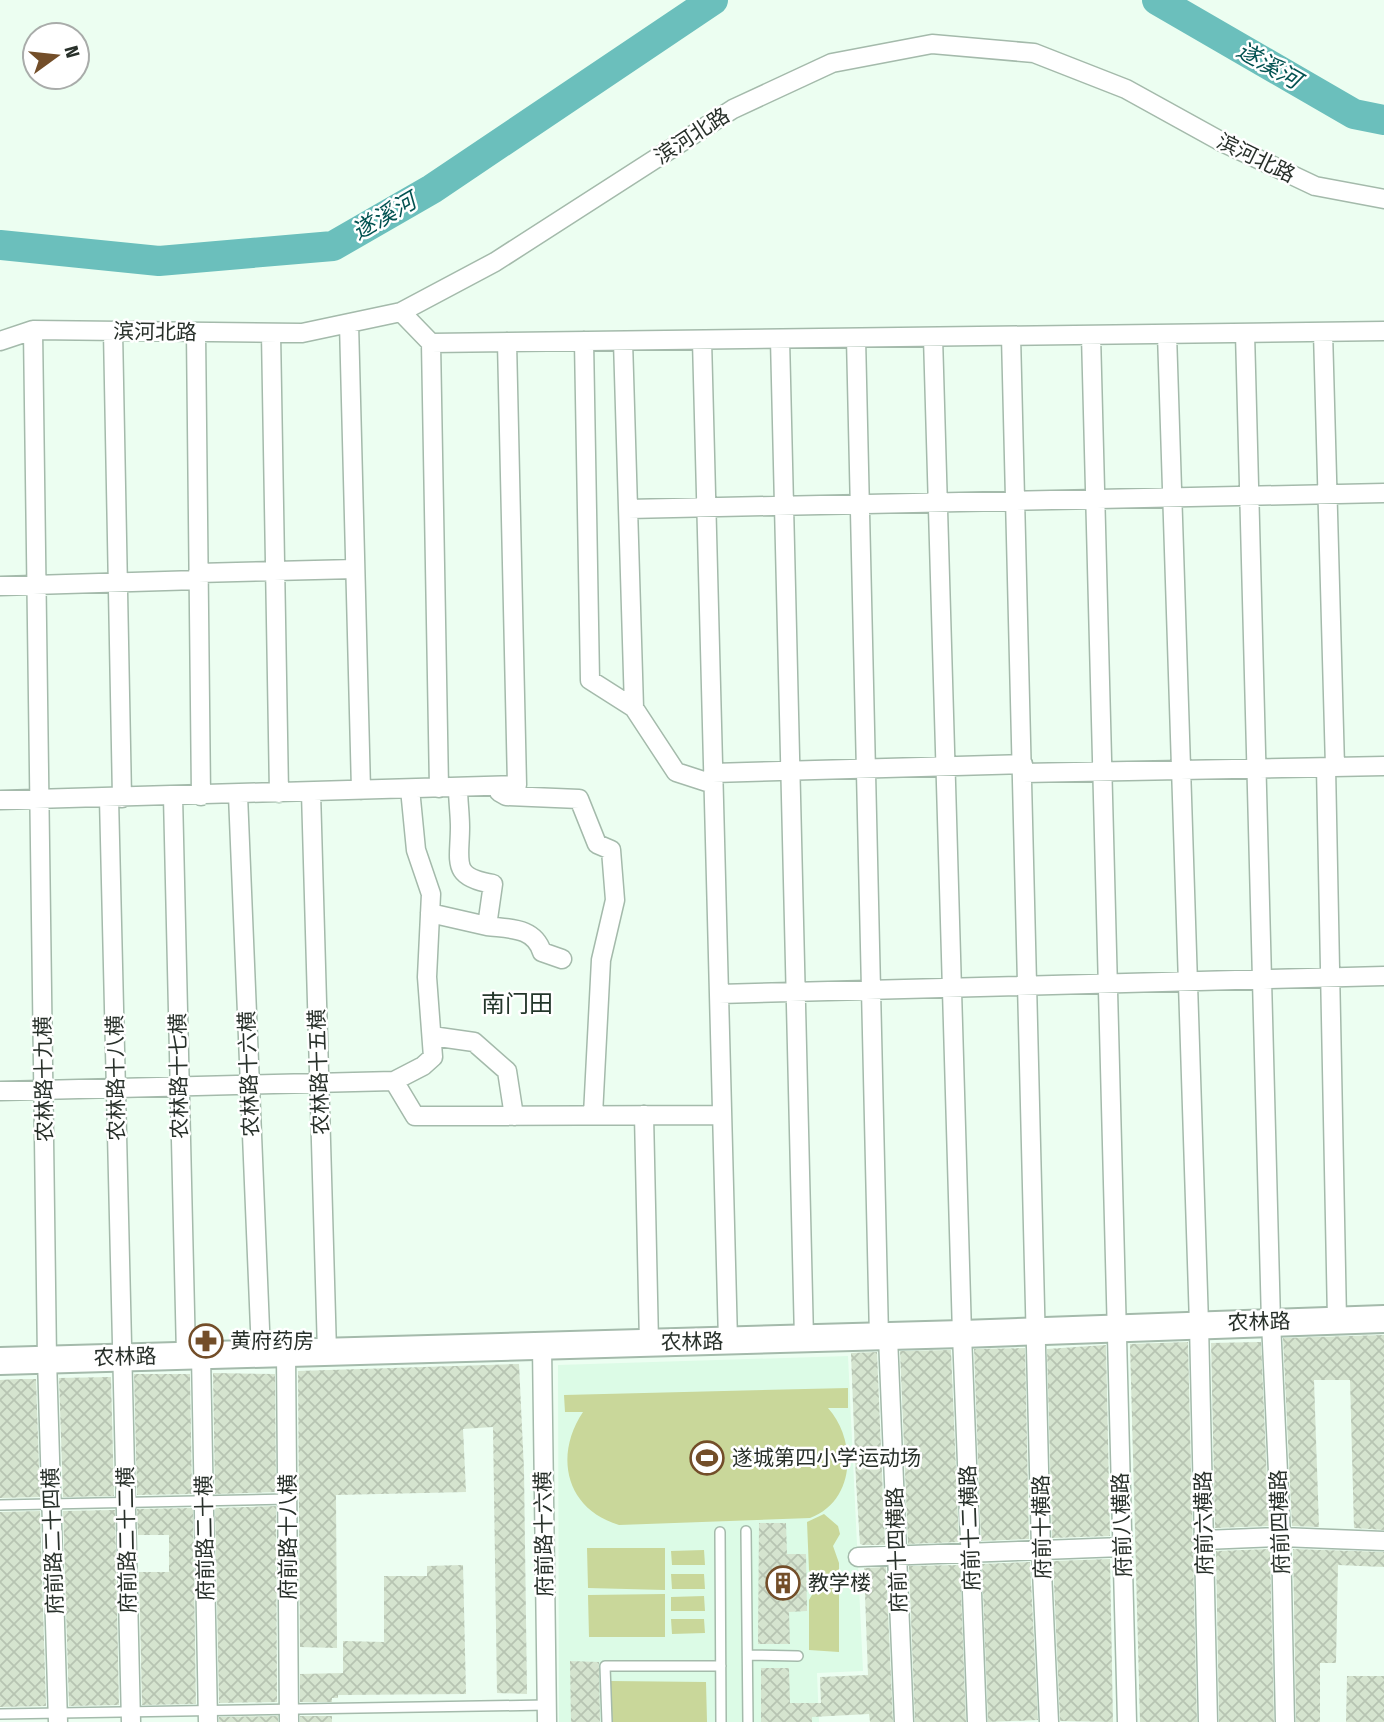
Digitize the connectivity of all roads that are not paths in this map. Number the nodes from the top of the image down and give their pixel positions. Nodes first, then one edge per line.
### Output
1 (1384, 199) edge
2 (401, 312) junction
3 (349, 323) junction
4 (33, 330) junction
5 (113, 331) junction
6 (1384, 331) edge
7 (196, 332) junction
8 (271, 332) junction
9 (1323, 332) junction
10 (1245, 333) junction
11 (1167, 334) junction
12 (1091, 335) junction
13 (1012, 336) junction
14 (933, 337) junction
15 (856, 338) junction
16 (779, 339) junction
17 (702, 340) junction
18 (0, 341) edge
19 (584, 341) junction
20 (623, 341) junction
21 (507, 342) junction
22 (431, 343) junction
23 (1384, 493) edge
24 (1328, 494) junction
25 (1249, 495) junction
26 (1172, 496) junction
27 (1095, 498) junction
28 (1016, 499) junction
29 (937, 501) junction
30 (860, 503) junction
31 (783, 505) junction
32 (706, 507) junction
33 (628, 509) junction
34 (355, 569) junction
35 (275, 570) junction
36 (198, 577) junction
37 (118, 583) junction
38 (39, 585) junction
39 (0, 586) edge
40 (634, 708) junction
41 (945, 766) junction
42 (1384, 766) edge
43 (1330, 767) junction
44 (1256, 768) junction
45 (866, 769) junction
46 (1023, 769) junction
47 (1181, 770) junction
48 (790, 771) junction
49 (1102, 772) junction
50 (713, 778) junction
51 (486, 786) junction
52 (458, 787) junction
53 (439, 788) junction
54 (410, 789) junction
55 (361, 790) junction
56 (311, 792) junction
57 (279, 793) junction
58 (238, 795) junction
59 (173, 796) junction
60 (201, 796) junction
61 (115, 798) junction
62 (40, 799) junction
63 (0, 800) edge
64 (430, 913) junction
65 (487, 926) junction
66 (562, 959) dead end
67 (1384, 976) edge
68 (1330, 978) junction
69 (1262, 980) junction
70 (1188, 981) junction
71 (1108, 984) junction
72 (1029, 986) junction
73 (952, 989) junction
74 (871, 990) junction
75 (796, 992) junction
76 (719, 994) junction
77 (432, 1036) junction
78 (394, 1081) junction
79 (319, 1083) junction
80 (250, 1085) junction
81 (179, 1086) junction
82 (116, 1088) junction
83 (44, 1090) junction
84 (0, 1091) edge
85 (593, 1115) junction
86 (644, 1115) junction
87 (722, 1115) junction
88 (514, 1116) junction
89 (1384, 1319) edge
90 (1337, 1320) junction
91 (1271, 1322) junction
92 (1199, 1324) junction
93 (1116, 1328) junction
94 (1038, 1332) junction
95 (962, 1334) junction
96 (883, 1337) junction
97 (804, 1339) junction
98 (728, 1341) junction
99 (649, 1343) junction
100 (542, 1346) junction
101 (327, 1352) junction
102 (274, 1353) junction
103 (194, 1355) junction
104 (123, 1357) junction
105 (47, 1359) junction
106 (0, 1361) edge
107 (288, 1499) junction
108 (204, 1501) junction
109 (126, 1502) junction
110 (0, 1504) edge
111 (52, 1504) junction
112 (746, 1531) dead end
113 (720, 1532) dead end
114 (1281, 1537) junction
115 (1204, 1540) junction
116 (1384, 1541) edge
117 (1122, 1547) junction
118 (1041, 1550) junction
119 (971, 1553) junction
120 (897, 1555) junction
121 (858, 1557) dead end
122 (748, 1656) junction
123 (798, 1656) dead end
124 (721, 1665) junction
125 (0, 1714) edge
126 (546, 1714) edge
127 (208, 1716) edge
128 (289, 1716) edge
129 (58, 1717) edge
130 (131, 1717) edge
131 (607, 1722) edge
132 (721, 1722) edge
133 (748, 1722) edge
134 (904, 1722) edge
135 (977, 1722) edge
136 (1049, 1722) edge
137 (1127, 1722) edge
138 (1208, 1722) edge
139 (1285, 1722) edge

1 - 2 street, 滨河北路
2 - 3 street, 滨河北路
2 - 22 street
3 - 8 street, 滨河北路
3 - 34 street
4 - 5 street, 滨河北路
4 - 18 street, 滨河北路
4 - 38 street, 农林路十九横
5 - 7 street, 滨河北路
5 - 37 street, 农林路十八横
6 - 9 street
7 - 8 street, 滨河北路
7 - 36 street
8 - 35 street
9 - 10 street
9 - 24 street
10 - 11 street
10 - 25 street, 府前四横路
11 - 12 street
11 - 26 street, 府前六横路
12 - 13 street
12 - 27 street, 府前八横路
13 - 14 street
13 - 28 street, 府前十横路
14 - 15 street
14 - 29 street, 府前十二横路
15 - 16 street
15 - 30 street, 府前十四横路
16 - 17 street
16 - 31 street
17 - 20 street
17 - 32 street
19 - 20 street
19 - 21 street
19 - 40 street
20 - 33 street
21 - 22 street
21 - 51 street
22 - 53 street
23 - 24 street
24 - 25 street
24 - 43 street
25 - 26 street
25 - 44 street, 府前四横路
26 - 27 street
26 - 47 street, 府前六横路
27 - 28 street
27 - 49 street, 府前八横路
28 - 29 street
28 - 46 street, 府前十横路
29 - 30 street
29 - 41 street, 府前十二横路
30 - 31 street
30 - 45 street, 府前十四横路
31 - 32 street
31 - 48 street
32 - 33 street
32 - 50 street
33 - 40 street
34 - 35 street
34 - 55 street
35 - 36 street
35 - 57 street
36 - 37 street
36 - 60 street
37 - 38 street
37 - 61 street, 农林路十八横
38 - 39 street
38 - 62 street, 农林路十九横
40 - 50 street
41 - 45 street
41 - 46 street
41 - 73 street, 府前十二横路
42 - 43 street
43 - 44 street
43 - 68 street
44 - 47 street
44 - 69 street, 府前四横路
45 - 48 street
45 - 74 street, 府前十四横路
46 - 49 street
46 - 72 street, 府前十横路
47 - 49 street
47 - 70 street, 府前六横路
48 - 50 street
48 - 75 street
49 - 71 street, 府前八横路
50 - 76 street
51 - 52 street
51 - 85 street
52 - 53 street
52 - 65 street
53 - 54 street
54 - 55 street
54 - 64 street
55 - 56 street
56 - 57 street
56 - 79 street, 农林路十五横
57 - 58 street
58 - 60 street
58 - 80 street, 农林路十六横
59 - 60 street
59 - 61 street
59 - 81 street, 农林路十七横
61 - 62 street
61 - 82 street, 农林路十八横
62 - 63 street
62 - 83 street, 农林路十九横
64 - 65 street
64 - 77 street
65 - 66 street
67 - 68 street
68 - 69 street
68 - 90 street
69 - 70 street
69 - 91 street, 府前四横路
70 - 71 street
70 - 92 street, 府前六横路
71 - 72 street
71 - 93 street, 府前八横路
72 - 73 street
72 - 94 street, 府前十横路
73 - 74 street
73 - 95 street, 府前十二横路
74 - 75 street
74 - 96 street, 府前十四横路
75 - 76 street
75 - 97 street
76 - 87 street
77 - 78 street
77 - 88 street
78 - 79 street
78 - 88 street
79 - 80 street
79 - 101 street, 农林路十五横
80 - 81 street
80 - 102 street, 农林路十六横
81 - 82 street
81 - 103 street, 农林路十七横
82 - 83 street
82 - 104 street, 农林路十八横
83 - 84 street
83 - 105 street, 农林路十九横
85 - 86 street
85 - 88 street
86 - 87 street
86 - 99 street
87 - 98 street
89 - 90 street, 农林路
90 - 91 street, 农林路
91 - 92 street, 农林路
91 - 114 street, 府前四横路
92 - 93 street, 农林路
92 - 115 street, 府前六横路
93 - 94 street, 农林路
93 - 117 street, 府前八横路
94 - 95 street, 农林路
94 - 118 street, 府前十横路
95 - 96 street, 农林路
95 - 119 street, 府前十二横路
96 - 97 street, 农林路
96 - 120 street, 府前十四横路
97 - 98 street, 农林路
98 - 99 street, 农林路
99 - 100 street, 农林路
100 - 101 street, 农林路
100 - 126 street, 府前路十六横
101 - 102 street, 农林路
102 - 103 street, 农林路
102 - 107 street, 府前路十八横
103 - 104 street, 农林路
103 - 108 street, 府前路二十横
104 - 105 street, 农林路
104 - 109 street, 府前路二十二横
105 - 106 street, 农林路
105 - 111 street, 府前路二十四横
107 - 108 lane
107 - 128 street, 府前路十八横
108 - 109 lane
108 - 127 street, 府前路二十横
109 - 111 lane
109 - 130 street, 府前路二十二横
110 - 111 lane
111 - 129 street, 府前路二十四横
112 - 122 lane
113 - 124 lane
114 - 115 street
114 - 116 street
114 - 139 street, 府前四横路
115 - 138 street, 府前六横路
117 - 118 street
117 - 137 street, 府前八横路
118 - 119 street
118 - 136 street, 府前十横路
119 - 120 street
119 - 135 street, 府前十二横路
120 - 121 street
120 - 134 street, 府前十四横路
122 - 123 lane
122 - 133 lane
124 - 131 lane
124 - 132 lane
125 - 129 lane
126 - 128 lane
127 - 128 lane
127 - 130 lane
129 - 130 lane

